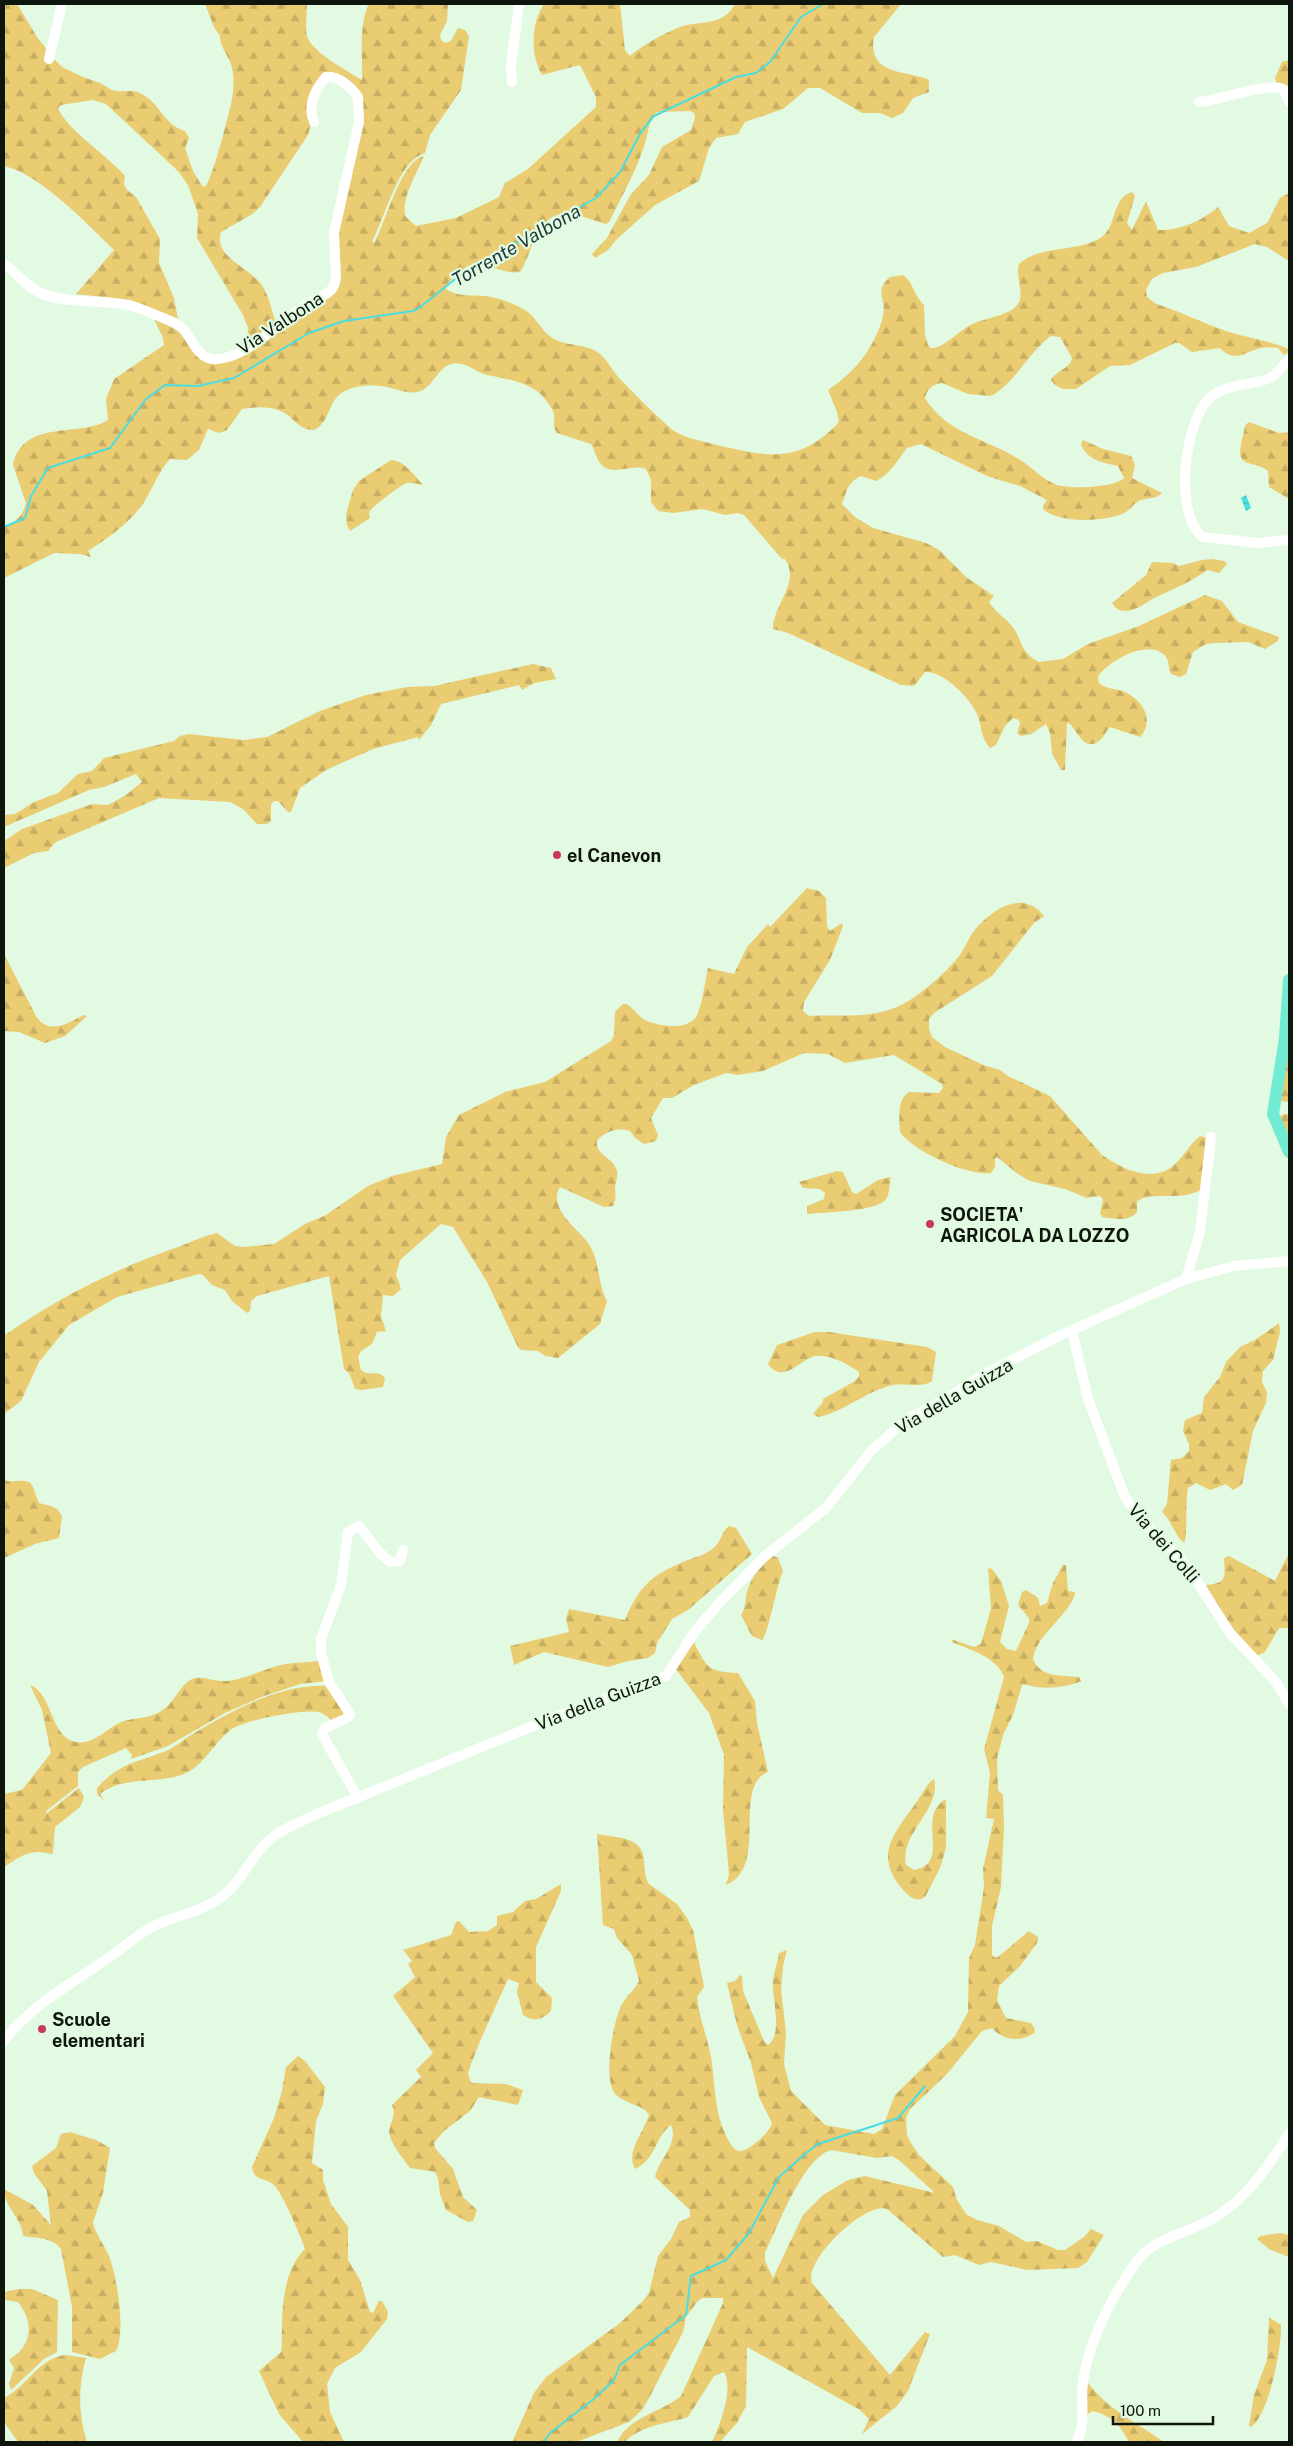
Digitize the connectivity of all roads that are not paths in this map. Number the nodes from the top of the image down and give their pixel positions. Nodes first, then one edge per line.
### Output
1 (62, 4) edge
2 (518, 4) edge
3 (49, 58) dead end
4 (512, 82) dead end
5 (1199, 102) dead end
6 (1289, 102) edge
7 (314, 122) dead end
8 (4, 264) edge
9 (1289, 360) edge
10 (1289, 540) edge
11 (1289, 980) edge
12 (1211, 1137) dead end
13 (1289, 1152) edge
14 (1289, 1260) edge
15 (1186, 1279) junction
16 (1072, 1330) junction
17 (403, 1550) dead end
18 (1289, 1704) edge
19 (358, 1798) junction
20 (4, 2042) edge
21 (1289, 2134) edge
22 (1076, 2442) edge

1 - 3 street
2 - 4 street
5 - 6 street
7 - 8 street, Via Valbona
9 - 10 street
11 - 13 main road
12 - 15 street
14 - 15 street, Via della Guizza
15 - 16 street, Via della Guizza
16 - 18 street, Via dei Colli
16 - 19 street, Via della Guizza
17 - 19 street
19 - 20 street, Via della Guizza
21 - 22 street

